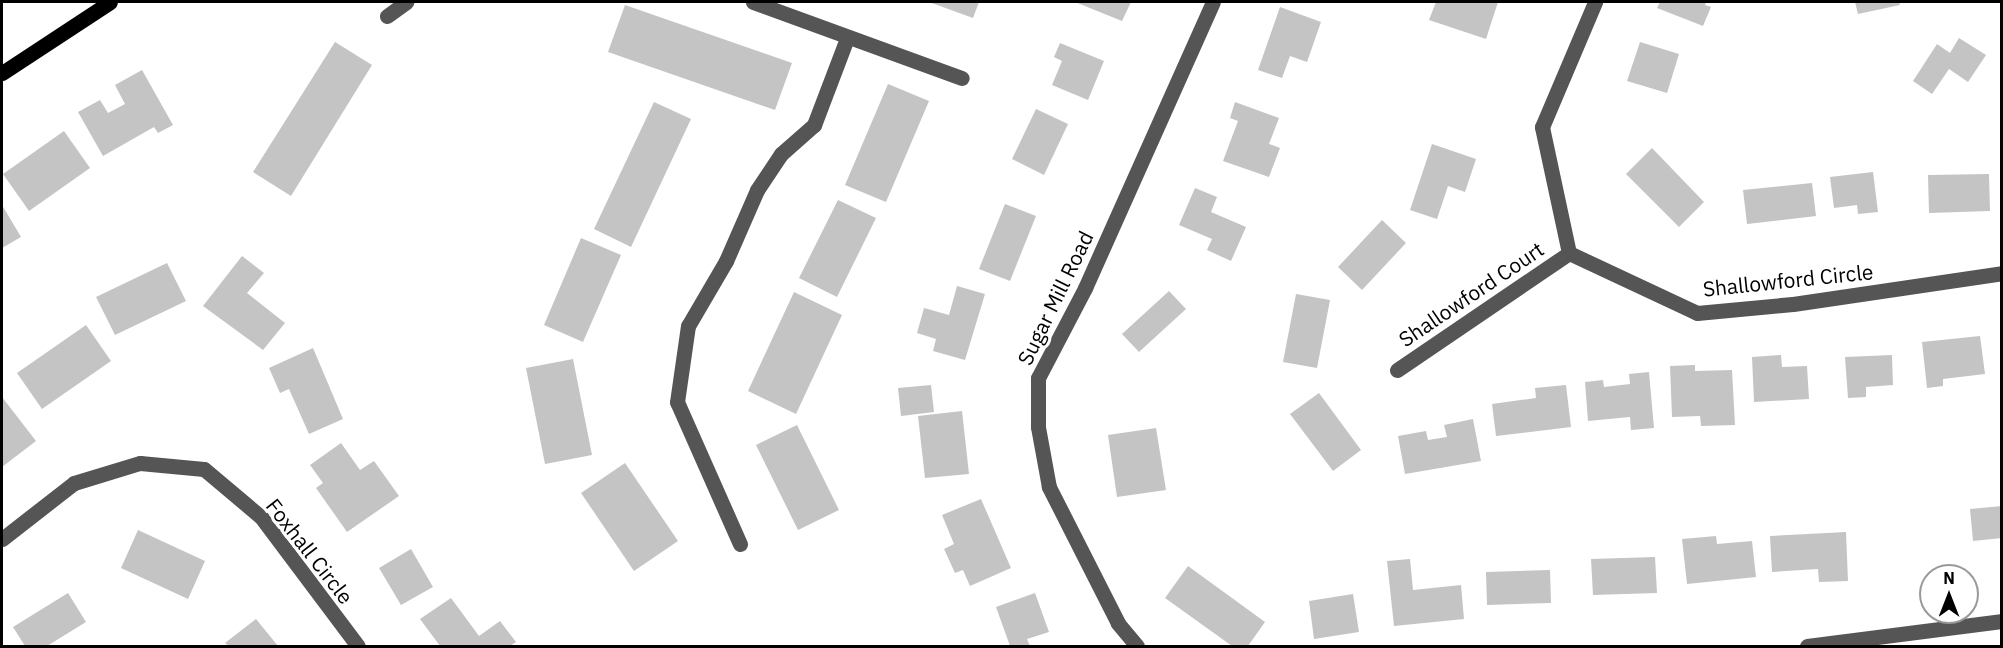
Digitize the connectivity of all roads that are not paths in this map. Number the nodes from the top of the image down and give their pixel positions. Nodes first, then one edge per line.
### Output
1 (110, 2) edge
2 (406, 2) edge
3 (753, 2) edge
4 (1213, 2) edge
5 (1595, 2) edge
6 (387, 16) dead end
7 (847, 38) junction
8 (2, 72) edge
9 (962, 78) dead end
10 (1569, 253) junction
11 (2001, 273) edge
12 (1397, 370) dead end
13 (2, 539) edge
14 (740, 544) dead end
15 (2001, 621) edge
16 (358, 646) edge
17 (1137, 646) edge
18 (1807, 646) edge

1 - 8 main road
2 - 6 street
3 - 7 street
4 - 17 street, Sugar Mill Road
5 - 10 street
7 - 9 street
7 - 14 street
10 - 11 street, Shallowford Circle
10 - 12 street, Shallowford Court
13 - 16 street, Foxhall Circle
15 - 18 street

